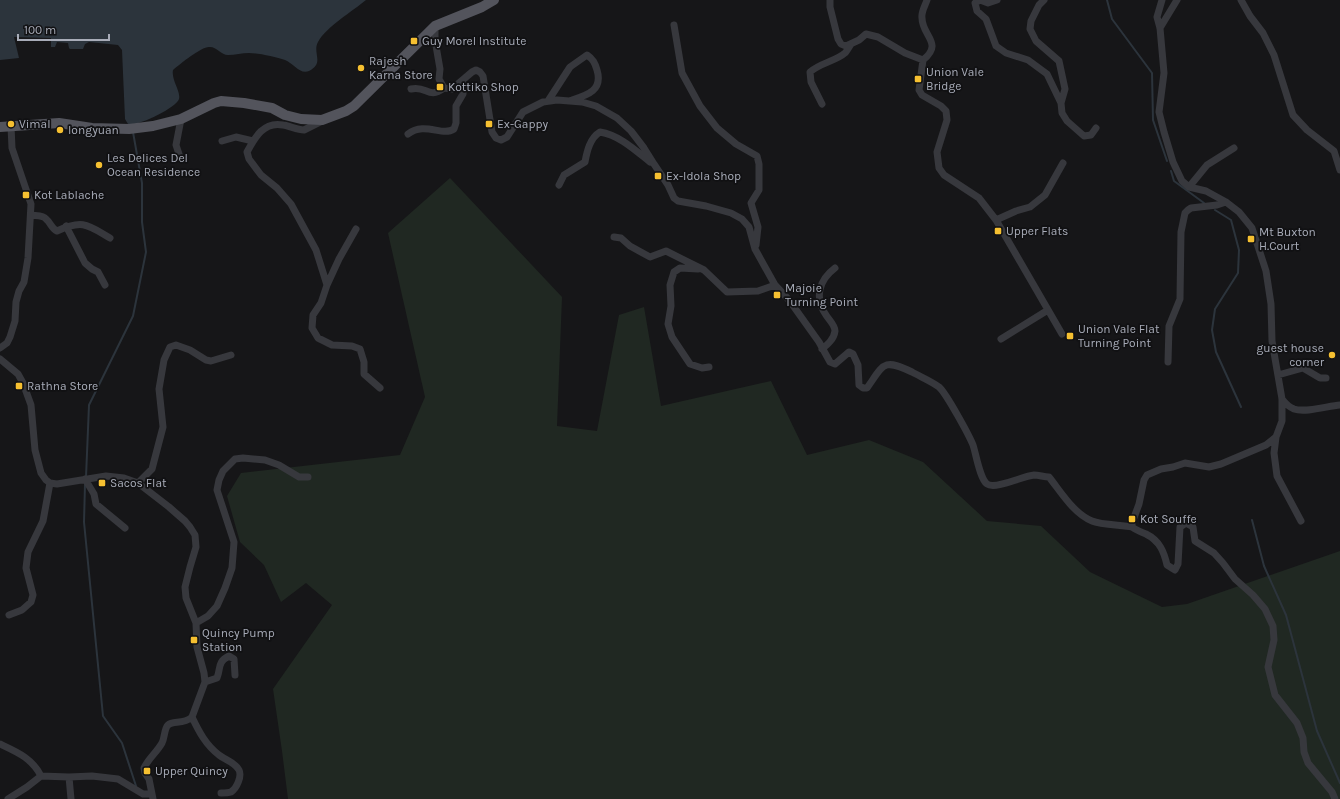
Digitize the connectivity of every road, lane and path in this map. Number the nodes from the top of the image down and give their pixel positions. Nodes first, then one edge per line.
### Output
1 (494, 0) edge
2 (830, 0) edge
3 (927, 0) edge
4 (980, 0) edge
5 (997, 0) edge
6 (1044, 0) edge
7 (1162, 0) edge
8 (1178, 0) edge
9 (1241, 0) edge
10 (674, 25) dead end
11 (436, 26) junction
12 (1160, 28) junction
13 (850, 44) junction
14 (923, 60) junction
15 (463, 80) junction
16 (444, 88) junction
17 (410, 89) dead end
18 (571, 100) junction
19 (548, 101) junction
20 (1061, 103) junction
21 (822, 104) dead end
22 (181, 119) junction
23 (322, 120) junction
24 (11, 126) junction
25 (0, 127) edge
26 (1096, 128) dead end
27 (408, 134) dead end
28 (222, 141) dead end
29 (253, 141) junction
30 (1234, 148) dead end
31 (179, 154) dead end
32 (654, 164) junction
33 (1063, 164) dead end
34 (1340, 170) edge
35 (559, 185) dead end
36 (1188, 186) junction
37 (1226, 202) junction
38 (31, 216) junction
39 (996, 220) junction
40 (66, 226) junction
41 (356, 229) dead end
42 (614, 237) dead end
43 (110, 238) dead end
44 (755, 249) junction
45 (835, 268) dead end
46 (704, 270) junction
47 (327, 285) junction
48 (775, 285) junction
49 (105, 286) dead end
50 (1048, 310) junction
51 (1062, 334) dead end
52 (1001, 339) dead end
53 (0, 348) edge
54 (822, 349) junction
55 (231, 355) dead end
56 (0, 359) edge
57 (1168, 362) dead end
58 (709, 367) dead end
59 (1278, 375) junction
60 (1326, 378) dead end
61 (380, 388) dead end
62 (1282, 398) junction
63 (1340, 405) edge
64 (1276, 437) junction
65 (308, 477) dead end
66 (85, 479) junction
67 (50, 483) junction
68 (138, 483) junction
69 (1301, 522) dead end
70 (1132, 527) junction
71 (125, 528) dead end
72 (9, 615) dead end
73 (196, 623) junction
74 (235, 675) dead end
75 (205, 682) junction
76 (192, 717) junction
77 (0, 744) edge
78 (41, 776) junction
79 (69, 777) junction
80 (222, 793) dead end
81 (153, 796) edge
82 (8, 799) edge
83 (71, 799) edge
84 (1335, 799) edge

1 - 11 main road
2 - 13 street
3 - 14 street
4 - 5 street
4 - 20 street
6 - 20 street
7 - 12 street
8 - 12 street
9 - 34 street
10 - 44 street
11 - 16 street
11 - 23 main road
12 - 36 street
13 - 14 street
13 - 21 street
14 - 39 street
15 - 16 street
15 - 19 street
15 - 27 street
16 - 17 street
18 - 19 street
18 - 19 street
18 - 32 street
20 - 26 street
22 - 23 main road
22 - 24 main road
22 - 31 street
23 - 29 street
24 - 25 main road
24 - 38 street
28 - 29 street
29 - 47 street
30 - 36 street
32 - 35 street
32 - 44 street
33 - 39 street
36 - 37 street
37 - 57 street
37 - 59 street
38 - 40 street
38 - 53 street
39 - 50 street
40 - 43 street
40 - 49 street
41 - 47 street
42 - 46 street
44 - 48 street
45 - 54 street
46 - 48 street
46 - 58 street
47 - 61 street
48 - 54 street
50 - 51 street
50 - 52 street
54 - 70 street
55 - 68 street
56 - 67 street
59 - 60 street
59 - 62 street
62 - 63 street
62 - 64 street
64 - 69 street
64 - 70 street
65 - 73 street
66 - 67 street
66 - 68 street
66 - 71 street
67 - 72 street
68 - 73 street
70 - 84 street
73 - 75 street
74 - 75 street
75 - 76 street
76 - 80 street
76 - 81 street
77 - 78 street
78 - 79 street
78 - 82 street
79 - 81 street
79 - 83 street

